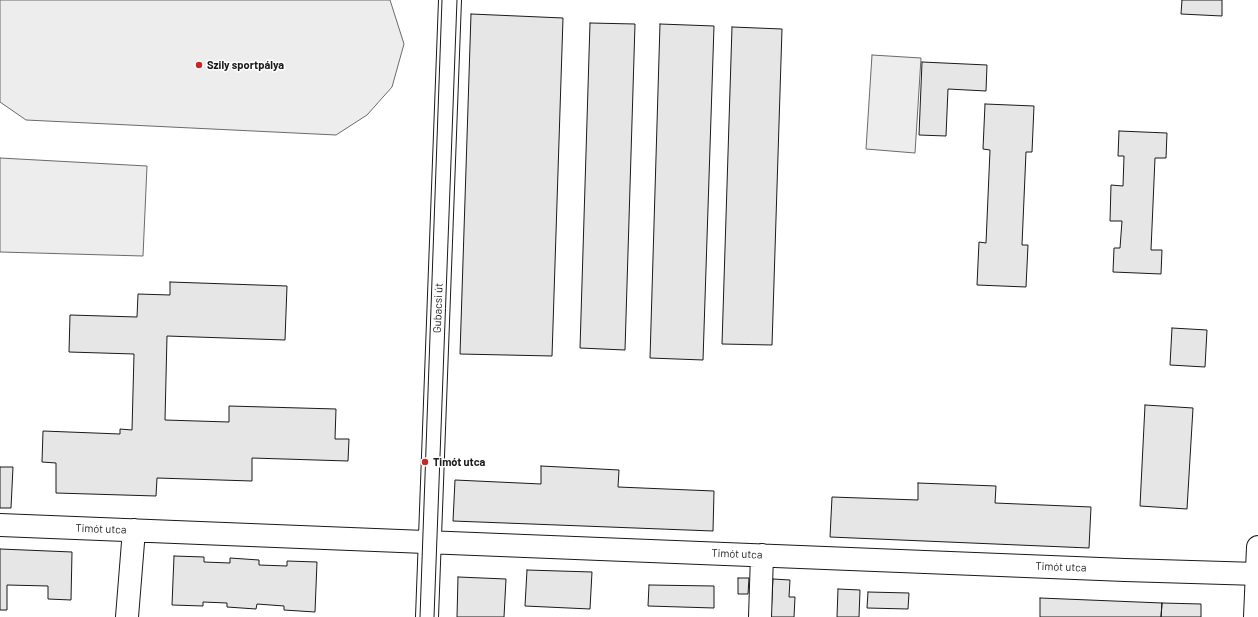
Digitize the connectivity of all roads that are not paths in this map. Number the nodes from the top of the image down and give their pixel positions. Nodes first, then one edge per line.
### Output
1 (450, 0) edge
2 (0, 525) edge
3 (134, 530) junction
4 (429, 541) junction
5 (1258, 547) edge
6 (762, 555) junction
7 (1257, 574) edge
8 (127, 617) edge
9 (427, 617) edge
10 (760, 617) edge
11 (1255, 617) edge

1 - 4 street, Gubacsi út
2 - 3 street, Timót utca
3 - 4 street, Timót utca
3 - 8 street
4 - 6 street, Timót utca
4 - 9 street, Gubacsi út
5 - 7 street
6 - 7 street, Timót utca
6 - 10 street
7 - 11 street

